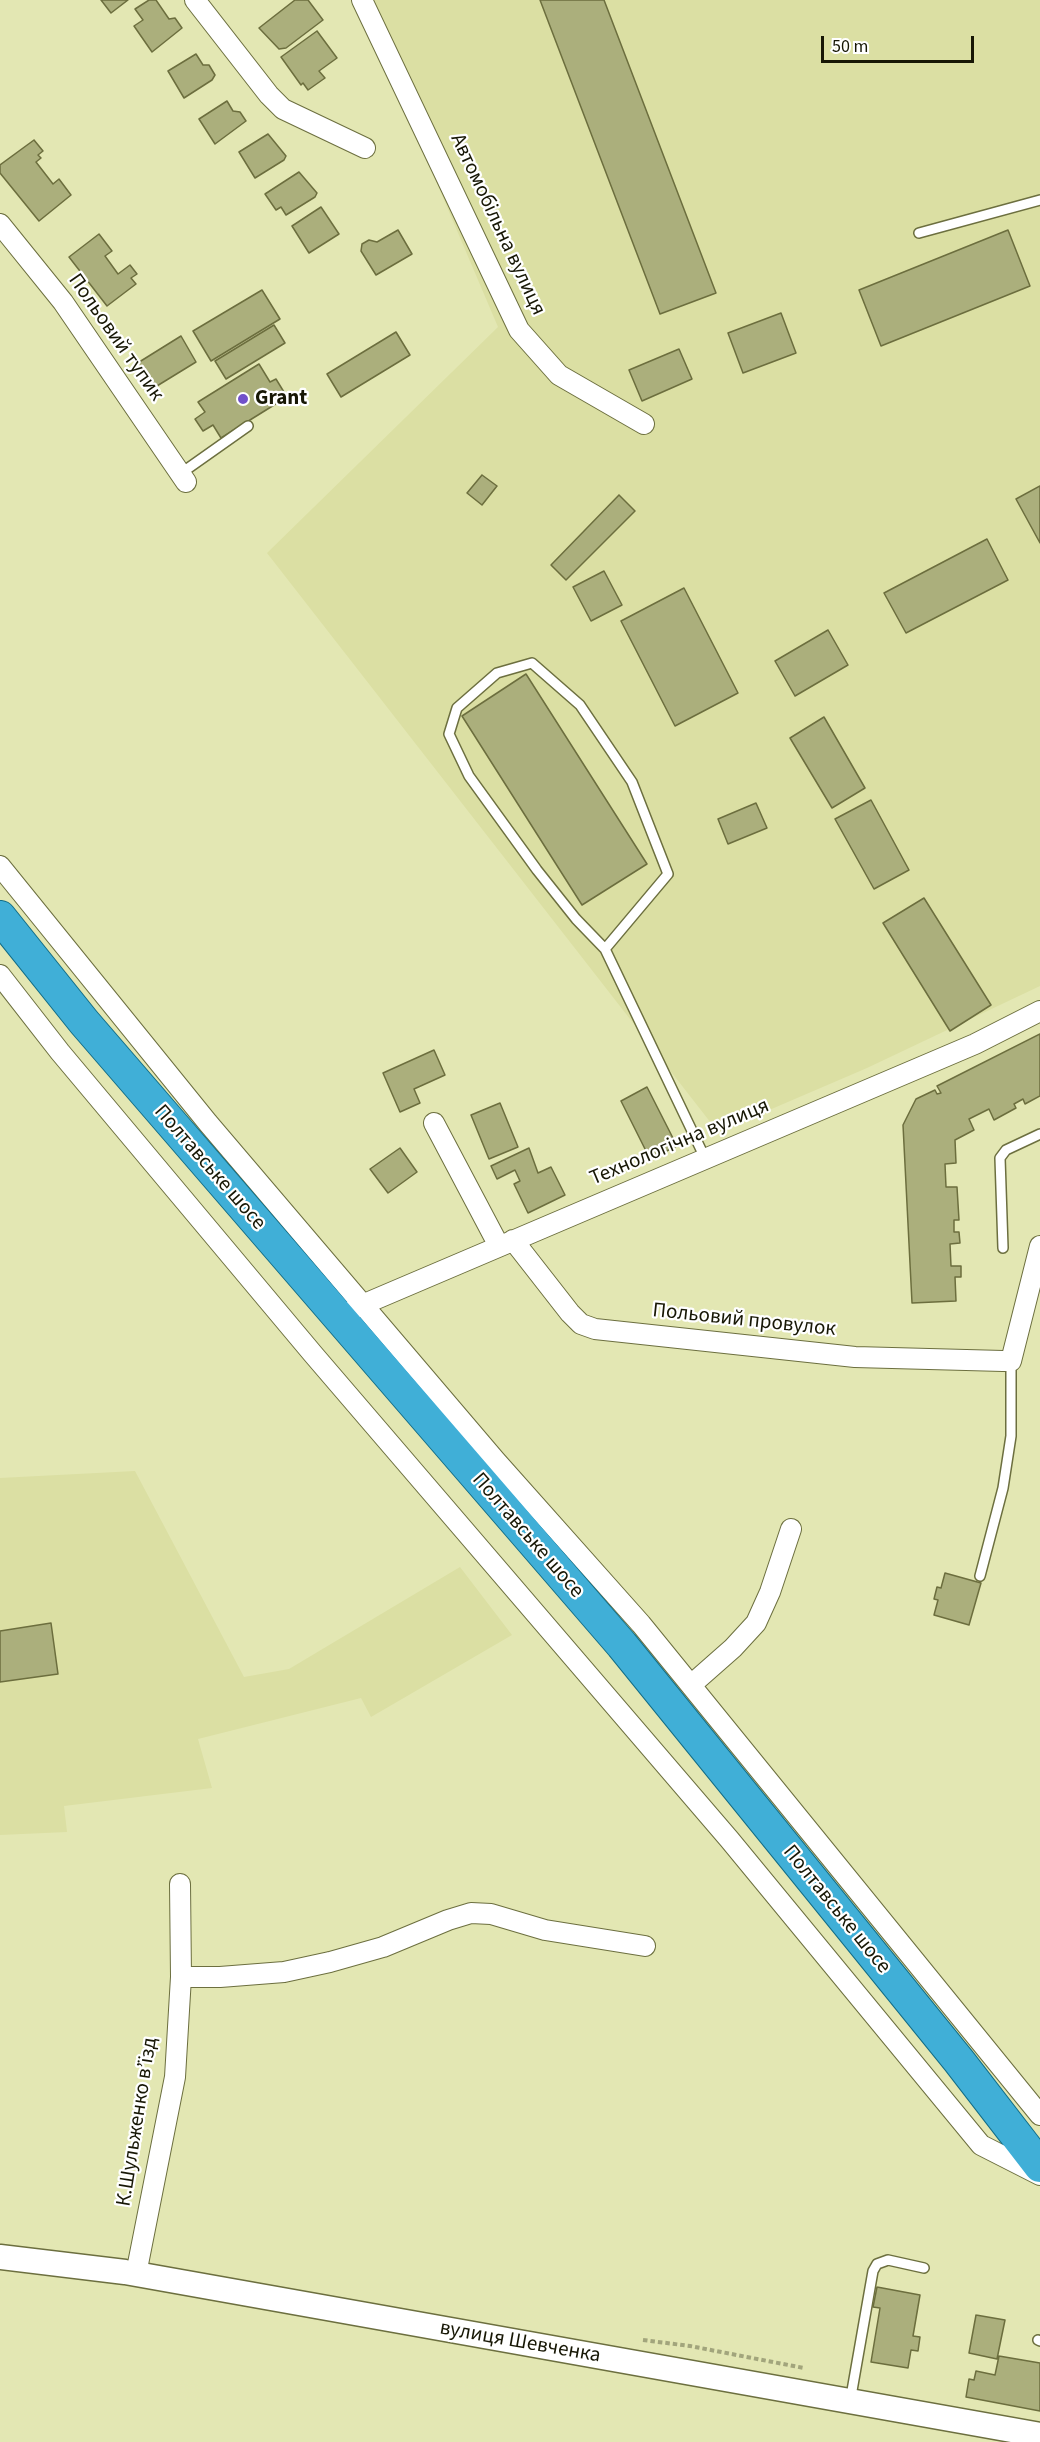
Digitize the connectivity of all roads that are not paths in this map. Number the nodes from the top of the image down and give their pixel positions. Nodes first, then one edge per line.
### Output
1 (195, 0) edge
2 (363, 0) edge
3 (365, 148) dead end
4 (1040, 200) edge
5 (0, 224) edge
6 (919, 233) dead end
7 (644, 424) dead end
8 (248, 426) dead end
9 (183, 478) joint
10 (0, 866) edge
11 (0, 917) edge
12 (605, 949) junction
13 (0, 975) edge
14 (1040, 1011) edge
15 (434, 1123) dead end
16 (1040, 1134) edge
17 (705, 1158) junction
18 (506, 1243) junction
19 (1040, 1246) edge
20 (1003, 1248) dead end
21 (365, 1304) junction
22 (337, 1317) junction
23 (1011, 1361) junction
24 (792, 1529) dead end
25 (980, 1576) dead end
26 (691, 1685) junction
27 (180, 1884) dead end
28 (645, 1946) dead end
29 (181, 1977) junction
30 (1040, 2115) edge
31 (1040, 2166) edge
32 (1040, 2175) edge
33 (0, 2257) edge
34 (924, 2268) dead end
35 (136, 2274) junction
36 (850, 2402) junction
37 (1040, 2435) edge
38 (1007, 2437) edge

1 - 3 street
2 - 7 street, Автомобільна вулиця
4 - 6 lane
5 - 9 street, Польовий тупик
8 - 9 lane
10 - 21 street
11 - 22 highway, Полтавське шосе
12 - 12 lane
12 - 17 lane
13 - 32 street
14 - 17 street, Технологічна вулиця
15 - 18 street, Польовий провулок
16 - 20 lane
17 - 18 street, Технологічна вулиця
18 - 21 street, Технологічна вулиця
18 - 23 street, Польовий провулок
19 - 23 street
21 - 22 street, Технологічна вулиця
21 - 26 street
22 - 31 highway, Полтавське шосе
23 - 25 lane
24 - 26 street
26 - 30 street
27 - 29 street, К.Шульженко в’їзд
28 - 29 street
29 - 35 street, К.Шульженко в’їзд
33 - 35 street, вулиця Шевченка
34 - 36 lane
35 - 36 street, вулиця Шевченка
36 - 38 street, вулиця Шевченка
37 - 38 street, вулиця Шевченка

